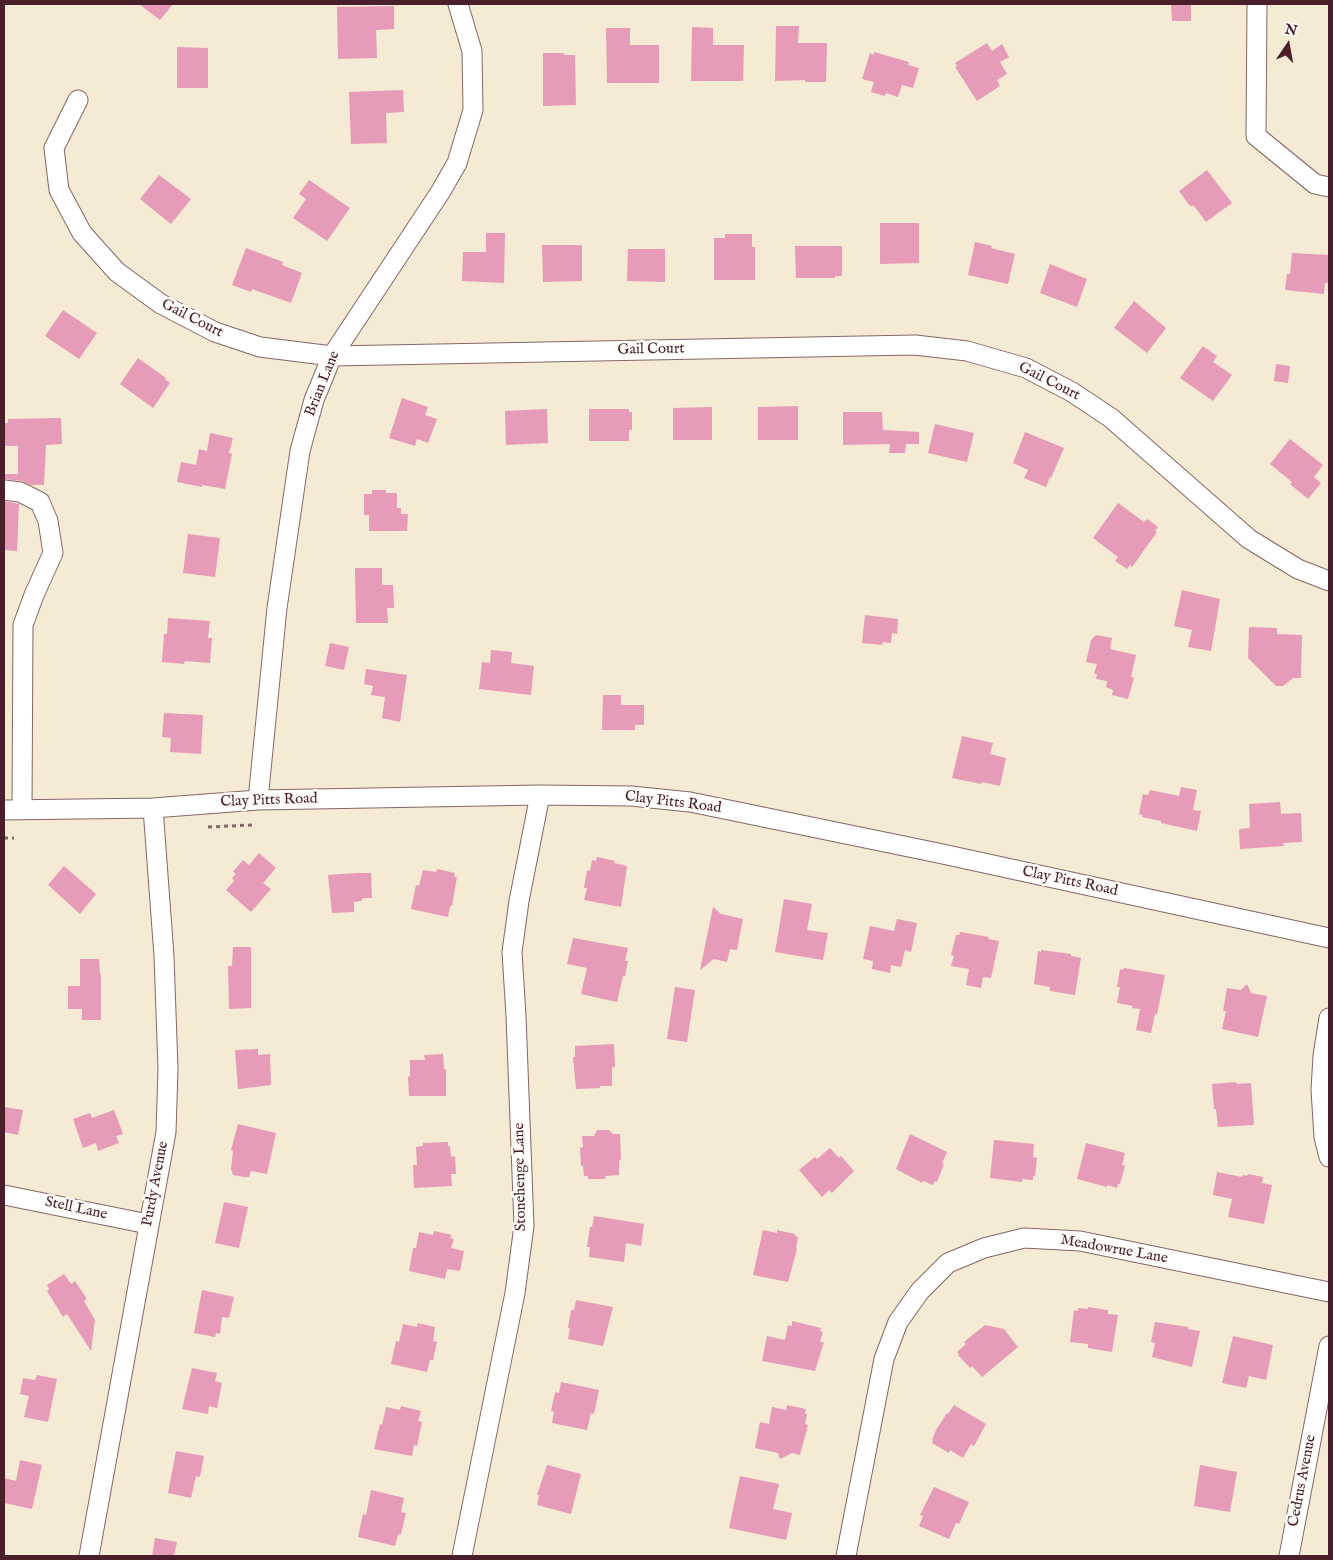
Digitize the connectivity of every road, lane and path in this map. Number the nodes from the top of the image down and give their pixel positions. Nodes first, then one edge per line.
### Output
1 (458, 4) edge
2 (1257, 4) edge
3 (78, 100) dead end
4 (1329, 187) edge
5 (332, 356) junction
6 (4, 490) edge
7 (1329, 581) edge
8 (540, 795) junction
9 (258, 800) junction
10 (153, 808) junction
11 (13, 810) edge
12 (252, 824) dead end
13 (208, 827) dead end
14 (4, 838) edge
15 (14, 838) dead end
16 (1329, 938) edge
17 (1329, 1018) edge
18 (1329, 1157) edge
19 (4, 1196) edge
20 (148, 1224) junction
21 (1329, 1292) edge
22 (1329, 1346) edge
23 (88, 1556) edge
24 (462, 1556) edge
25 (846, 1556) edge
26 (1289, 1556) edge

1 - 5 street, Brian Lane
2 - 4 street
3 - 5 street, Gail Court
5 - 7 street, Gail Court
5 - 9 street, Brian Lane
6 - 11 street
8 - 9 street, Clay Pitts Road
8 - 16 street, Clay Pitts Road
8 - 24 street, Stonehenge Lane
9 - 10 street, Clay Pitts Road
10 - 11 street, Clay Pitts Road
10 - 20 street, Purdy Avenue
12 - 13 path
14 - 15 path
17 - 18 street
19 - 20 street, Stell Lane
20 - 23 street, Purdy Avenue
21 - 25 street, Meadowrue Lane
22 - 26 street, Cedrus Avenue

